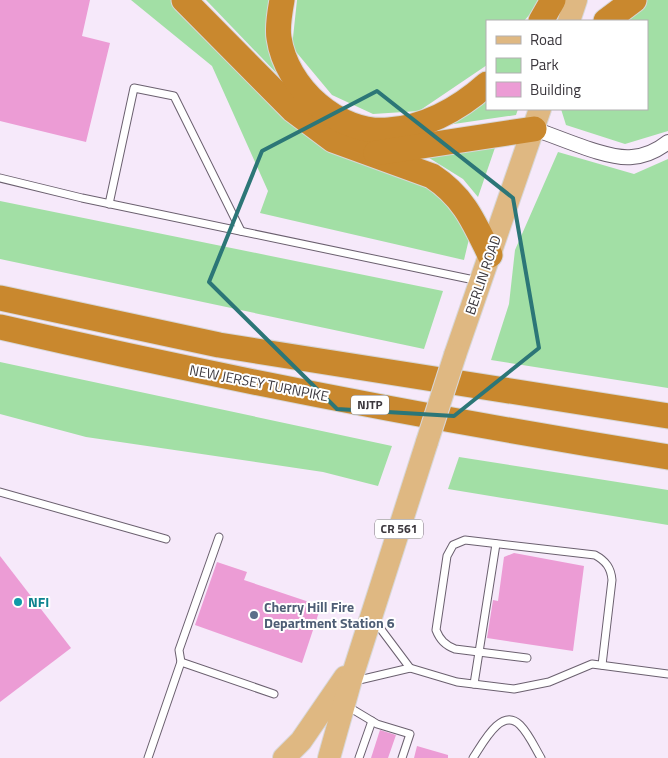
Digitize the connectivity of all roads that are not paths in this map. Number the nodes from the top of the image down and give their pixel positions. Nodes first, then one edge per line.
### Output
1 (184, 0) edge
2 (282, 0) edge
3 (553, 0) edge
4 (576, 0) edge
5 (634, 0) edge
6 (542, 20) edge
7 (569, 20) edge
8 (607, 20) edge
9 (486, 85) edge
10 (537, 119) edge
11 (668, 142) edge
12 (371, 154) junction
13 (0, 178) edge
14 (110, 204) junction
15 (241, 231) junction
16 (490, 255) junction
17 (481, 281) junction
18 (0, 298) edge
19 (0, 327) edge
20 (668, 416) edge
21 (668, 457) edge
22 (0, 492) edge
23 (219, 536) dead end
24 (166, 539) dead end
25 (496, 544) junction
26 (372, 616) junction
27 (479, 652) junction
28 (527, 658) dead end
29 (357, 660) junction
30 (181, 662) junction
31 (602, 665) junction
32 (410, 668) junction
33 (668, 674) edge
34 (350, 682) junction
35 (474, 684) junction
36 (274, 694) dead end
37 (344, 705) junction
38 (372, 721) junction
39 (148, 758) edge
40 (284, 758) edge
41 (329, 758) edge
42 (359, 758) edge
43 (402, 758) edge
44 (473, 758) edge
45 (542, 758) edge

1 - 12 highway
2 - 9 highway
3 - 6 highway
4 - 7 main road
5 - 8 highway
10 - 11 street
10 - 12 highway
10 - 16 main road, BERLIN ROAD / CR 561
12 - 16 highway
13 - 14 lane
14 - 15 lane
14 - 15 lane
15 - 17 lane
16 - 17 main road, BERLIN ROAD / CR 561
17 - 26 main road, BERLIN ROAD / CR 561, bridge
18 - 20 highway
19 - 21 highway, NEW JERSEY TURNPIKE / NJTP
22 - 24 lane
23 - 30 lane
25 - 27 lane
25 - 27 lane
25 - 31 lane
26 - 29 main road, CR 561
26 - 32 lane
27 - 28 lane
27 - 35 lane
29 - 34 main road, CR 561
29 - 40 main road
30 - 36 lane
30 - 39 lane
31 - 33 lane
31 - 35 lane
32 - 34 lane
32 - 35 lane
34 - 37 main road, CR 561
37 - 38 lane
37 - 41 main road, CR 561
38 - 42 lane
38 - 43 lane
44 - 45 lane

